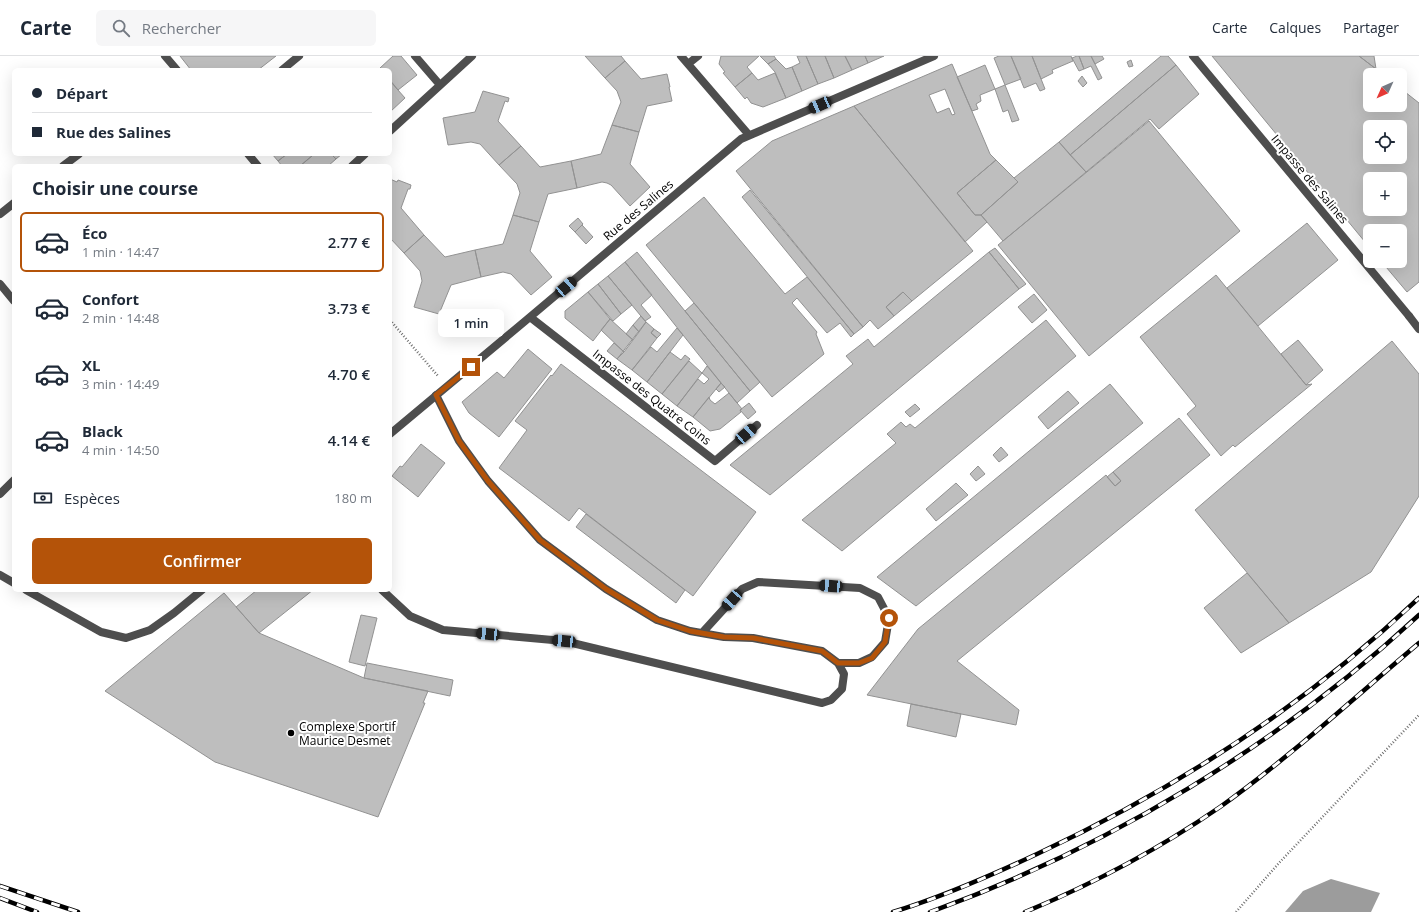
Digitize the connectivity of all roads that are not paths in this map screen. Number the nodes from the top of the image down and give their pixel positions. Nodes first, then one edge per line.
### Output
1 (165, 56) edge
2 (299, 56) edge
3 (415, 56) edge
4 (472, 56) edge
5 (681, 56) edge
6 (698, 56) edge
7 (934, 56) edge
8 (1193, 56) edge
9 (688, 64) junction
10 (175, 68) edge
11 (284, 68) edge
12 (440, 85) junction
13 (392, 129) edge
14 (749, 135) junction
15 (76, 156) edge
16 (250, 156) edge
17 (363, 156) edge
18 (66, 164) edge
19 (256, 164) edge
20 (354, 164) edge
21 (12, 205) edge
22 (0, 214) edge
23 (0, 284) edge
24 (12, 299) edge
25 (530, 317) junction
26 (1419, 328) edge
27 (436, 395) junction
28 (757, 425) dead end
29 (392, 432) edge
30 (12, 482) edge
31 (0, 494) edge
32 (0, 575) edge
33 (12, 582) edge
34 (30, 592) edge
35 (200, 592) edge
36 (384, 592) edge
37 (702, 633) junction
38 (838, 663) junction

1 - 10 street
2 - 11 street
3 - 12 street
4 - 12 street
5 - 9 street
6 - 9 street
7 - 14 street, Rue des Salines
8 - 26 street, Impasse des Salines
9 - 14 street
12 - 13 street
14 - 25 street, Rue des Salines
15 - 18 street
16 - 19 street
17 - 20 street
21 - 22 street
23 - 24 street
25 - 27 street, Rue des Salines
25 - 28 street, Impasse des Quatre Coins
27 - 29 street, Rue des Salines
27 - 37 street
30 - 31 street
32 - 33 street
34 - 35 street
36 - 38 street
37 - 38 street
37 - 38 street

